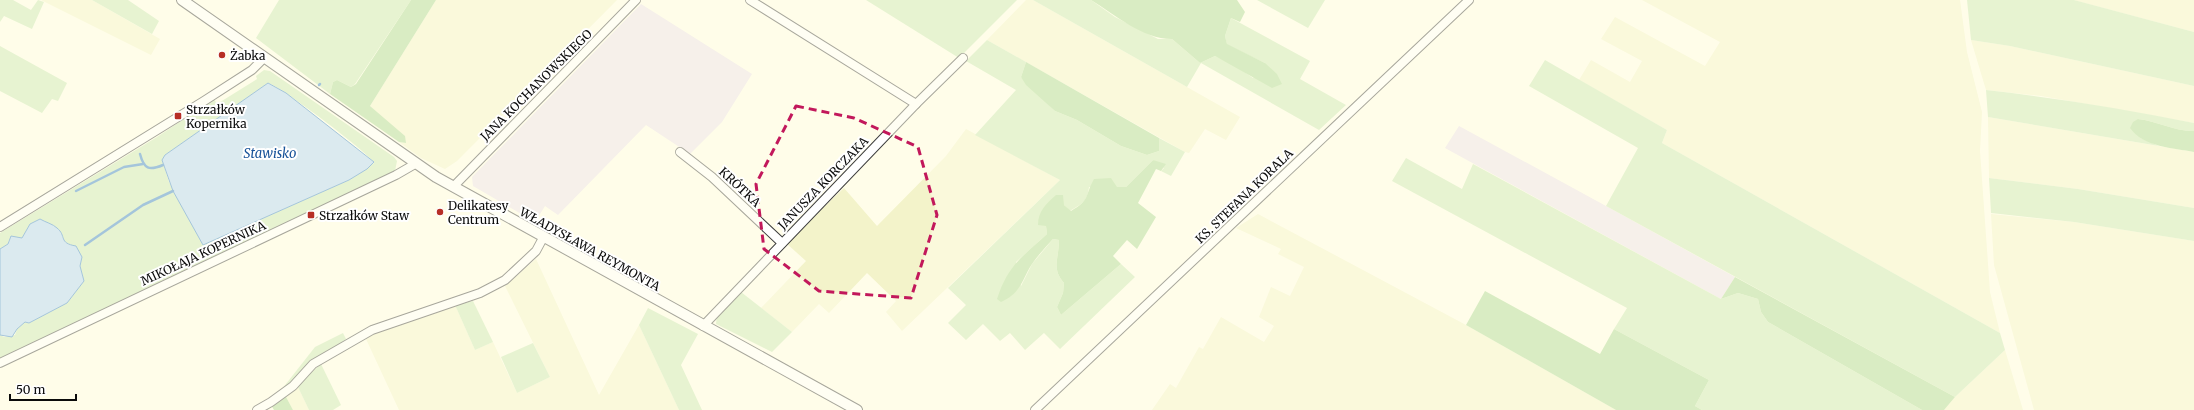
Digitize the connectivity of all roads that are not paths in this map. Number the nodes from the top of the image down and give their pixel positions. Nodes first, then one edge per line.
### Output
1 (182, 0) edge
2 (636, 0) edge
3 (750, 0) edge
4 (1469, 0) edge
5 (264, 58) junction
6 (963, 58) dead end
7 (916, 104) junction
8 (680, 152) dead end
9 (415, 164) junction
10 (453, 187) junction
11 (0, 227) edge
12 (543, 238) junction
13 (782, 243) junction
14 (703, 326) junction
15 (0, 363) edge
16 (257, 410) edge
17 (857, 410) edge
18 (1035, 410) edge

1 - 5 street, WŁADYSŁAWA REYMONTA
2 - 10 street, JANA KOCHANOWSKIEGO
3 - 7 street
4 - 18 street, KS. STEFANA KORALA
5 - 9 street, WŁADYSŁAWA REYMONTA
5 - 11 street
6 - 7 street, JANUSZA KORCZAKA
7 - 13 street, JANUSZA KORCZAKA
8 - 13 street, KRÓTKA
9 - 10 street, WŁADYSŁAWA REYMONTA
9 - 15 street, MIKOŁAJA KOPERNIKA
10 - 12 street, WŁADYSŁAWA REYMONTA
12 - 14 street, WŁADYSŁAWA REYMONTA
12 - 16 street
13 - 14 street, JANUSZA KORCZAKA
14 - 17 street, WŁADYSŁAWA REYMONTA

